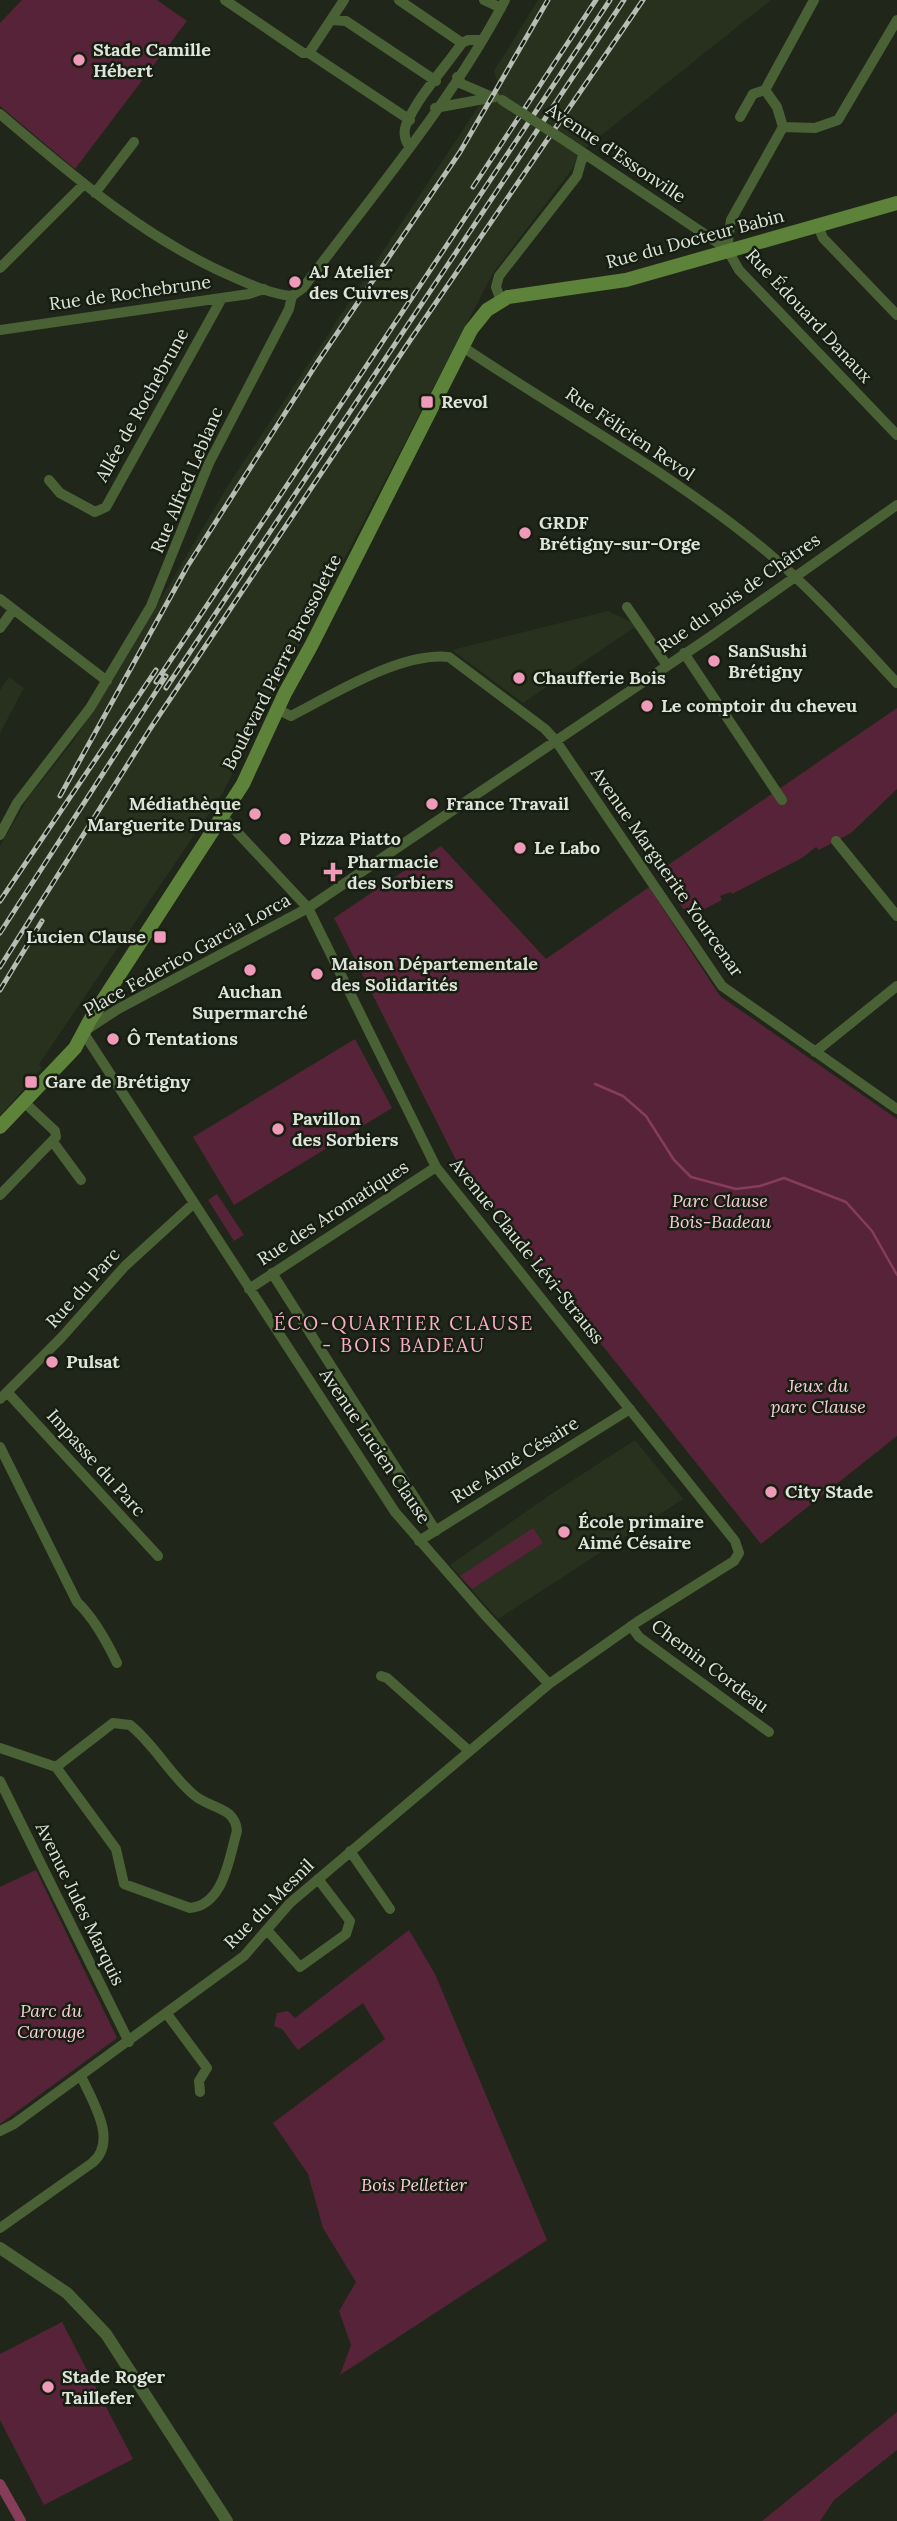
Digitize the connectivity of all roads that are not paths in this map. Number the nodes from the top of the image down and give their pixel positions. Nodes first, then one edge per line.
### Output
1 (225, 0) edge
2 (399, 0) edge
3 (484, 0) edge
4 (814, 0) edge
5 (342, 3) edge
6 (503, 4) edge
7 (331, 20) junction
8 (897, 20) edge
9 (346, 21) junction
10 (482, 40) junction
11 (462, 43) junction
12 (309, 53) junction
13 (464, 68) junction
14 (457, 77) junction
15 (436, 81) junction
16 (765, 90) junction
17 (482, 93) junction
18 (498, 98) junction
19 (435, 108) junction
20 (0, 114) edge
21 (740, 117) dead end
22 (410, 120) junction
23 (783, 127) junction
24 (134, 142) dead end
25 (409, 146) junction
26 (583, 155) junction
27 (84, 184) junction
28 (95, 193) junction
29 (897, 203) edge
30 (818, 226) junction
31 (727, 250) junction
32 (0, 268) edge
33 (264, 289) junction
34 (292, 296) junction
35 (222, 298) junction
36 (501, 301) junction
37 (897, 315) edge
38 (0, 330) edge
39 (463, 348) junction
40 (897, 435) edge
41 (50, 480) dead end
42 (897, 505) edge
43 (794, 577) junction
44 (0, 599) edge
45 (628, 607) dead end
46 (13, 610) junction
47 (0, 628) edge
48 (684, 653) junction
49 (666, 664) junction
50 (107, 681) junction
51 (897, 683) edge
52 (277, 709) junction
53 (556, 741) junction
54 (782, 800) dead end
55 (223, 817) junction
56 (0, 835) edge
57 (836, 841) dead end
58 (308, 908) junction
59 (897, 916) edge
60 (897, 986) edge
61 (83, 1032) junction
62 (815, 1052) junction
63 (25, 1102) junction
64 (897, 1109) edge
65 (0, 1127) edge
66 (53, 1142) junction
67 (436, 1167) junction
68 (81, 1180) dead end
69 (0, 1195) edge
70 (194, 1203) junction
71 (272, 1273) junction
72 (249, 1289) junction
73 (4, 1396) edge
74 (630, 1409) junction
75 (0, 1447) edge
76 (436, 1531) junction
77 (419, 1541) junction
78 (739, 1553) joint
79 (158, 1556) dead end
80 (631, 1626) junction
81 (117, 1662) dead end
82 (381, 1676) dead end
83 (550, 1684) junction
84 (769, 1732) dead end
85 (0, 1748) edge
86 (468, 1750) junction
87 (56, 1767) junction
88 (0, 1782) edge
89 (351, 1851) junction
90 (318, 1879) junction
91 (390, 1909) dead end
92 (267, 1930) junction
93 (167, 2014) junction
94 (129, 2042) junction
95 (80, 2076) junction
96 (200, 2092) dead end
97 (0, 2131) edge
98 (0, 2228) edge
99 (0, 2248) edge
100 (228, 2521) edge

1 - 12 street
2 - 11 street
3 - 6 street
4 - 16 street
5 - 7 street
5 - 9 street
6 - 10 street, Rue Alfred Leblanc
7 - 9 street
7 - 12 street
8 - 23 street
9 - 15 street
10 - 11 street
10 - 13 street, Rue Alfred Leblanc
11 - 15 street
12 - 22 street
13 - 14 street, Rue Alfred Leblanc
13 - 17 street
14 - 17 street, Avenue d'Essonville
14 - 19 street, Rue Alfred Leblanc
15 - 22 street
16 - 21 street
16 - 23 street
17 - 18 street, Avenue d'Essonville
18 - 19 street
18 - 26 street, Avenue d'Essonville, bridge
19 - 25 street, Rue Alfred Leblanc
20 - 27 street
22 - 25 street
23 - 31 street
24 - 28 street
25 - 34 street, Rue Alfred Leblanc
26 - 31 street, Avenue d'Essonville
26 - 36 street
27 - 28 street
27 - 32 street
28 - 33 street
29 - 30 main road, Rue du Docteur Babin
30 - 31 main road, Rue du Docteur Babin
30 - 37 street
31 - 36 main road, Rue du Docteur Babin
31 - 40 street, Rue Édouard Danaux
33 - 34 street
33 - 35 street, Rue de Rochebrune
34 - 50 street, Rue Alfred Leblanc
35 - 38 street, Rue de Rochebrune
35 - 41 street, Allée de Rochebrune
36 - 39 main road, Boulevard Pierre Brossolette
39 - 43 street, Rue Félicien Revol
39 - 52 main road, Boulevard Pierre Brossolette
42 - 43 street, Rue du Bois de Châtres
43 - 48 street, Rue du Bois de Châtres
43 - 51 street, Rue Félicien Revol
44 - 46 street
45 - 49 street
46 - 47 street
46 - 50 street
48 - 49 street, Rue du Bois de Châtres
48 - 54 street
49 - 53 street, Rue du Bois de Châtres
50 - 56 street, Rue Alfred Leblanc
52 - 53 street
52 - 55 main road, Boulevard Pierre Brossolette
53 - 58 street, Rue du Bois de Châtres
53 - 62 street, Avenue Marguerite Yourcenar
55 - 58 street, Place Federico Garcia Lorca
55 - 61 main road, Boulevard Pierre Brossolette
57 - 59 street
58 - 61 street, Place Federico Garcia Lorca
58 - 67 street, Avenue Claude Lévi-Strauss
60 - 62 street
61 - 63 main road, Boulevard Pierre Brossolette
61 - 70 street, Avenue Lucien Clause
62 - 64 street, Avenue Marguerite Yourcenar
63 - 65 main road, Boulevard Pierre Brossolette
63 - 66 street
66 - 68 street
66 - 69 street
67 - 71 street, Rue des Aromatiques
67 - 74 street, Avenue Claude Lévi-Strauss
70 - 72 street, Avenue Lucien Clause
70 - 73 street, Rue du Parc
71 - 72 street, Rue des Aromatiques
71 - 76 street
72 - 77 street, Avenue Lucien Clause
73 - 79 street, Impasse du Parc
74 - 76 street, Rue Aimé Césaire
74 - 78 street, Avenue Claude Lévi-Strauss
75 - 81 street
76 - 77 street, Rue Aimé Césaire
77 - 83 street, Avenue Lucien Clause
78 - 80 street, Rue du Mesnil
80 - 83 street, Rue du Mesnil
80 - 84 street, Chemin Cordeau
82 - 86 street
83 - 86 street, Rue du Mesnil
85 - 87 street
86 - 89 street, Rue du Mesnil
87 - 87 street
88 - 94 street, Avenue Jules Marquis
89 - 90 street, Rue du Mesnil
89 - 91 street
90 - 92 street, Rue du Mesnil
90 - 92 street
92 - 93 street, Rue du Mesnil
93 - 94 street, Rue du Mesnil
93 - 96 street
94 - 95 street, Rue du Mesnil
95 - 97 street, Rue du Mesnil
95 - 98 street
99 - 100 street

